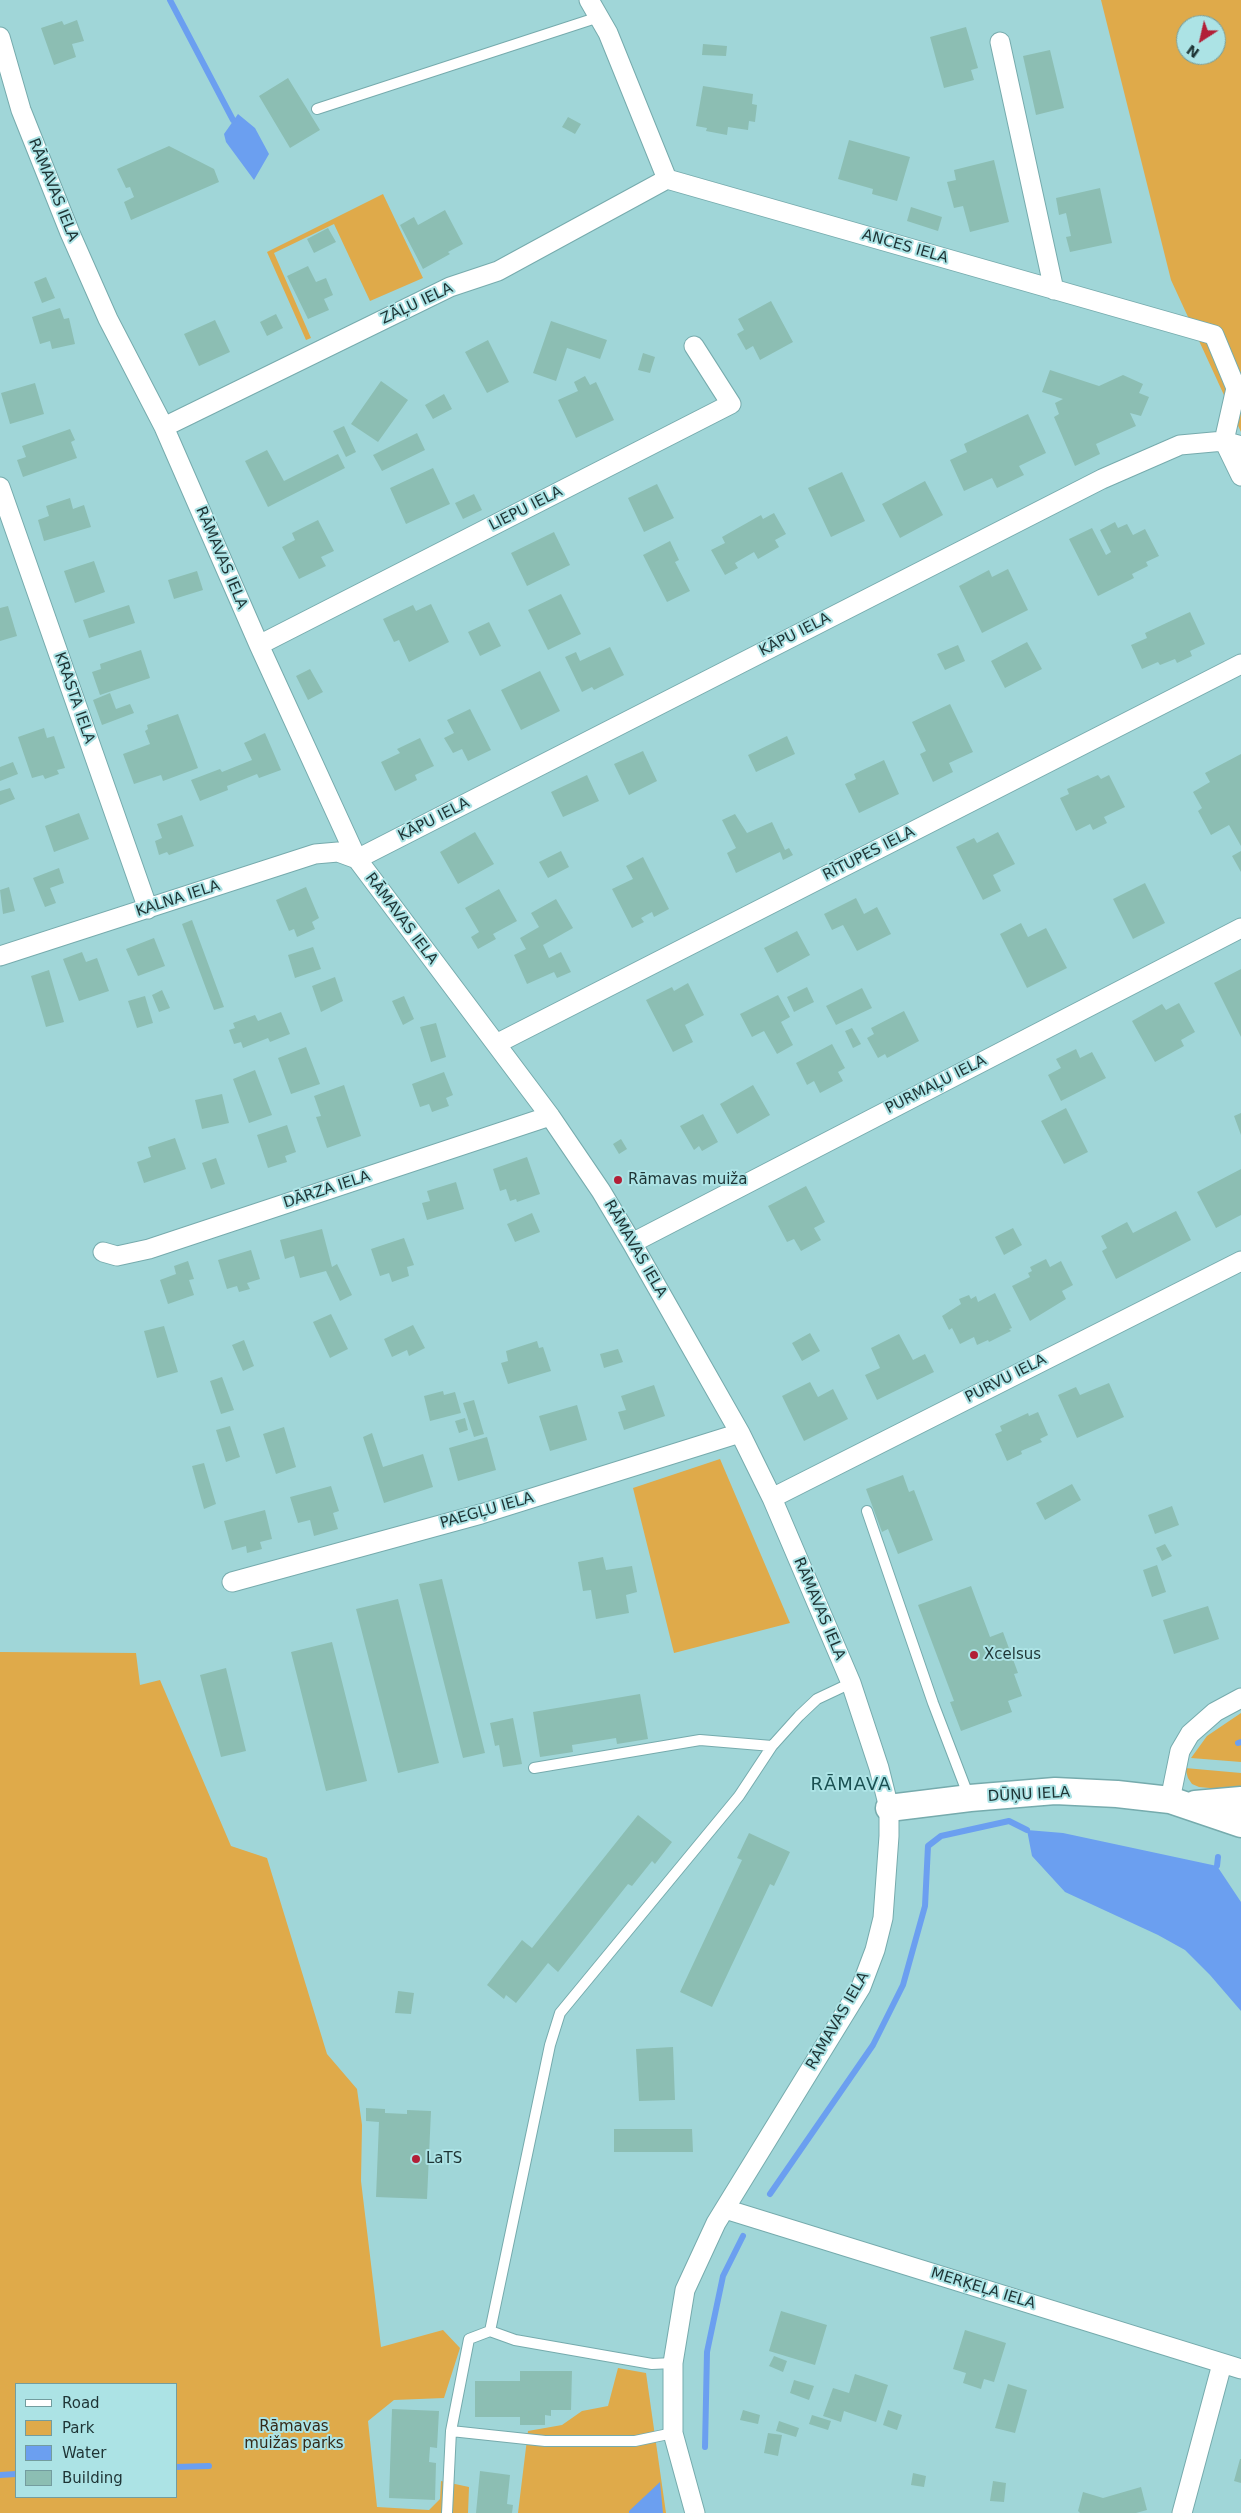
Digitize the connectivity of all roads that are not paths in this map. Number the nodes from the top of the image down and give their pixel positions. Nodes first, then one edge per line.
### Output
1 (594, 9) edge
2 (0, 37) edge
3 (1000, 42) dead end
4 (317, 109) dead end
5 (668, 178) junction
6 (1054, 290) junction
7 (694, 346) dead end
8 (164, 427) junction
9 (1232, 443) edge
10 (1241, 476) edge
11 (0, 487) edge
12 (259, 645) junction
13 (1241, 664) edge
14 (357, 859) junction
15 (148, 909) junction
16 (1241, 928) edge
17 (0, 956) edge
18 (496, 1044) junction
19 (550, 1116) junction
20 (632, 1243) junction
21 (103, 1252) dead end
22 (1241, 1261) edge
23 (740, 1433) junction
24 (772, 1498) junction
25 (867, 1511) dead end
26 (232, 1582) dead end
27 (850, 1683) junction
28 (1241, 1698) edge
29 (772, 1746) junction
30 (534, 1768) dead end
31 (970, 1798) junction
32 (1241, 1800) edge
33 (1178, 1803) junction
34 (888, 1808) junction
35 (1241, 1824) edge
36 (725, 2209) junction
37 (490, 2331) junction
38 (672, 2363) junction
39 (1222, 2364) junction
40 (1241, 2369) edge
41 (452, 2431) junction
42 (673, 2433) junction
43 (447, 2513) edge
44 (695, 2513) edge
45 (1182, 2513) edge

1 - 4 lane
1 - 5 street
2 - 8 street, RĀMAVAS IELA
3 - 6 street
5 - 6 street, ANCES IELA
5 - 8 street, ZĀĻU IELA
6 - 9 street, ANCES IELA
7 - 12 street, LIEPU IELA
8 - 12 street, RĀMAVAS IELA
9 - 10 street
9 - 14 street, KĀPU IELA
11 - 15 street, KRASTA IELA
12 - 14 street, RĀMAVAS IELA
13 - 18 street, RĪTUPES IELA
14 - 15 street, KALNA IELA
14 - 18 street, RĀMAVAS IELA
15 - 17 street, KALNA IELA
16 - 20 street, PURMAĻU IELA
18 - 19 street, RĀMAVAS IELA
19 - 20 street, RĀMAVAS IELA
19 - 21 street, DĀRZA IELA
20 - 23 street, RĀMAVAS IELA
22 - 24 street, PURVU IELA
23 - 24 street, RĀMAVAS IELA
23 - 26 street, PAEGĻU IELA
24 - 27 street, RĀMAVAS IELA
25 - 31 lane
27 - 29 lane
27 - 34 street, RĀMAVAS IELA
28 - 33 street
29 - 30 lane
29 - 37 lane
31 - 33 main road, DŪŅU IELA
31 - 34 main road, DŪŅU IELA
32 - 33 main road, DŪŅU IELA
33 - 35 main road, DŪŅU IELA
34 - 36 street, RĀMAVAS IELA
36 - 38 street, RĀMAVAS IELA
36 - 39 street, MERĶEĻA IELA
37 - 38 lane
37 - 41 lane
38 - 42 street, RĀMAVAS IELA
39 - 40 street, MERĶEĻA IELA
39 - 45 street
41 - 42 lane
41 - 43 lane
42 - 44 street, RĀMAVAS IELA

